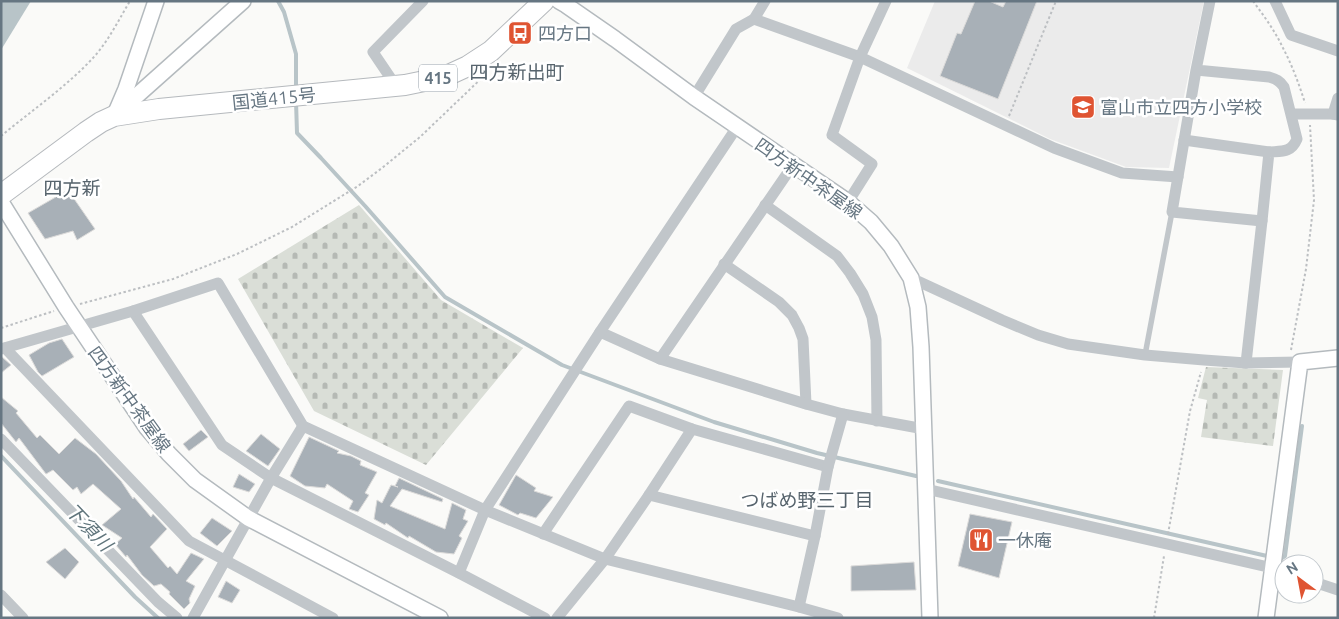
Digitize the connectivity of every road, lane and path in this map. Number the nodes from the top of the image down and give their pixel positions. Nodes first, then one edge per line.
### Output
1 (130, 1) edge
2 (156, 1) edge
3 (243, 1) edge
4 (423, 1) edge
5 (544, 1) edge
6 (559, 1) edge
7 (765, 1) edge
8 (886, 1) edge
9 (1056, 1) edge
10 (1210, 1) edge
11 (1253, 1) edge
12 (1279, 4) edge
13 (754, 19) junction
14 (1338, 51) edge
15 (860, 57) junction
16 (1196, 70) junction
17 (486, 74) dead end
18 (396, 86) junction
19 (694, 97) junction
20 (1338, 98) edge
21 (1306, 106) dead end
22 (1292, 114) junction
23 (1335, 114) edge
24 (114, 116) junction
25 (1009, 117) dead end
26 (1310, 122) dead end
27 (737, 127) junction
28 (1, 136) edge
29 (1184, 140) junction
30 (1269, 152) junction
31 (792, 165) junction
32 (1178, 177) junction
33 (1, 195) edge
34 (1, 202) edge
35 (848, 202) junction
36 (765, 205) junction
37 (1172, 212) junction
38 (1262, 221) junction
39 (724, 264) junction
40 (911, 278) junction
41 (77, 304) dead end
42 (58, 310) dead end
43 (133, 311) junction
44 (79, 326) junction
45 (1, 328) edge
46 (600, 332) junction
47 (3, 348) edge
48 (1145, 355) junction
49 (1338, 358) edge
50 (660, 359) junction
51 (1295, 359) junction
52 (1204, 360) junction
53 (1246, 363) junction
54 (806, 404) junction
55 (843, 414) junction
56 (877, 421) junction
57 (303, 426) junction
58 (692, 429) junction
59 (924, 429) junction
60 (1, 439) edge
61 (828, 467) junction
62 (270, 478) junction
63 (926, 489) junction
64 (649, 495) junction
65 (485, 510) junction
66 (248, 518) junction
67 (543, 534) junction
68 (815, 536) junction
69 (1166, 544) junction
70 (1279, 554) edge
71 (604, 559) junction
72 (224, 561) junction
73 (1274, 569) edge
74 (459, 573) junction
75 (1324, 585) edge
76 (1274, 586) edge
77 (1338, 590) edge
78 (1, 595) edge
79 (799, 607) junction
80 (23, 618) edge
81 (178, 618) edge
82 (193, 618) edge
83 (333, 618) edge
84 (440, 618) edge
85 (545, 618) edge
86 (557, 618) edge
87 (838, 618) edge
88 (930, 618) edge
89 (1154, 618) edge
90 (1266, 618) edge

1 - 28 path
2 - 24 main road
3 - 24 main road
4 - 18 street
5 - 18 highway, 国道415号 / 415
6 - 19 main road, 四方新中茶屋線
7 - 13 street
8 - 15 street
9 - 25 path
10 - 16 street
11 - 21 path
12 - 14 street
13 - 15 street
13 - 19 street
15 - 32 street
15 - 35 street
16 - 22 street
16 - 29 street
17 - 41 path
18 - 24 highway, 国道415号 / 415
19 - 27 main road, 四方新中茶屋線
20 - 23 street
22 - 23 street
22 - 30 street
24 - 33 highway, 国道415号 / 415
26 - 51 path
27 - 31 main road, 四方新中茶屋線
27 - 46 street
29 - 30 street
29 - 32 street
30 - 38 street
31 - 35 main road, 四方新中茶屋線
31 - 36 street
32 - 37 street
34 - 44 main road, 四方新中茶屋線
35 - 40 main road, 四方新中茶屋線
36 - 39 street
36 - 56 street
37 - 38 street
37 - 48 lane
38 - 53 street
39 - 50 street
39 - 54 street
40 - 48 street
40 - 59 main road, 四方新中茶屋線
42 - 45 path
43 - 44 street
43 - 57 street
43 - 62 street
44 - 47 street
44 - 66 main road, 四方新中茶屋線
46 - 50 street
46 - 65 street
47 - 72 street
48 - 52 street
49 - 51 main road
50 - 54 street
51 - 53 street
51 - 70 main road
52 - 53 street
52 - 69 path
54 - 55 street
55 - 56 street
55 - 61 street
56 - 59 street
57 - 62 street
57 - 65 street
58 - 61 street
58 - 64 street
58 - 67 street
59 - 63 main road, 四方新中茶屋線
60 - 81 street
61 - 68 street
62 - 66 street
62 - 74 street
63 - 69 street
63 - 88 main road, 四方新中茶屋線
64 - 68 street
64 - 71 street
65 - 67 street
65 - 74 street
66 - 72 street
66 - 84 main road, 四方新中茶屋線
67 - 71 street
68 - 79 street
69 - 73 street
69 - 89 path
71 - 79 street
71 - 86 street
72 - 82 street
72 - 83 street
74 - 85 street
75 - 77 street
76 - 90 main road
78 - 80 street
79 - 87 street

